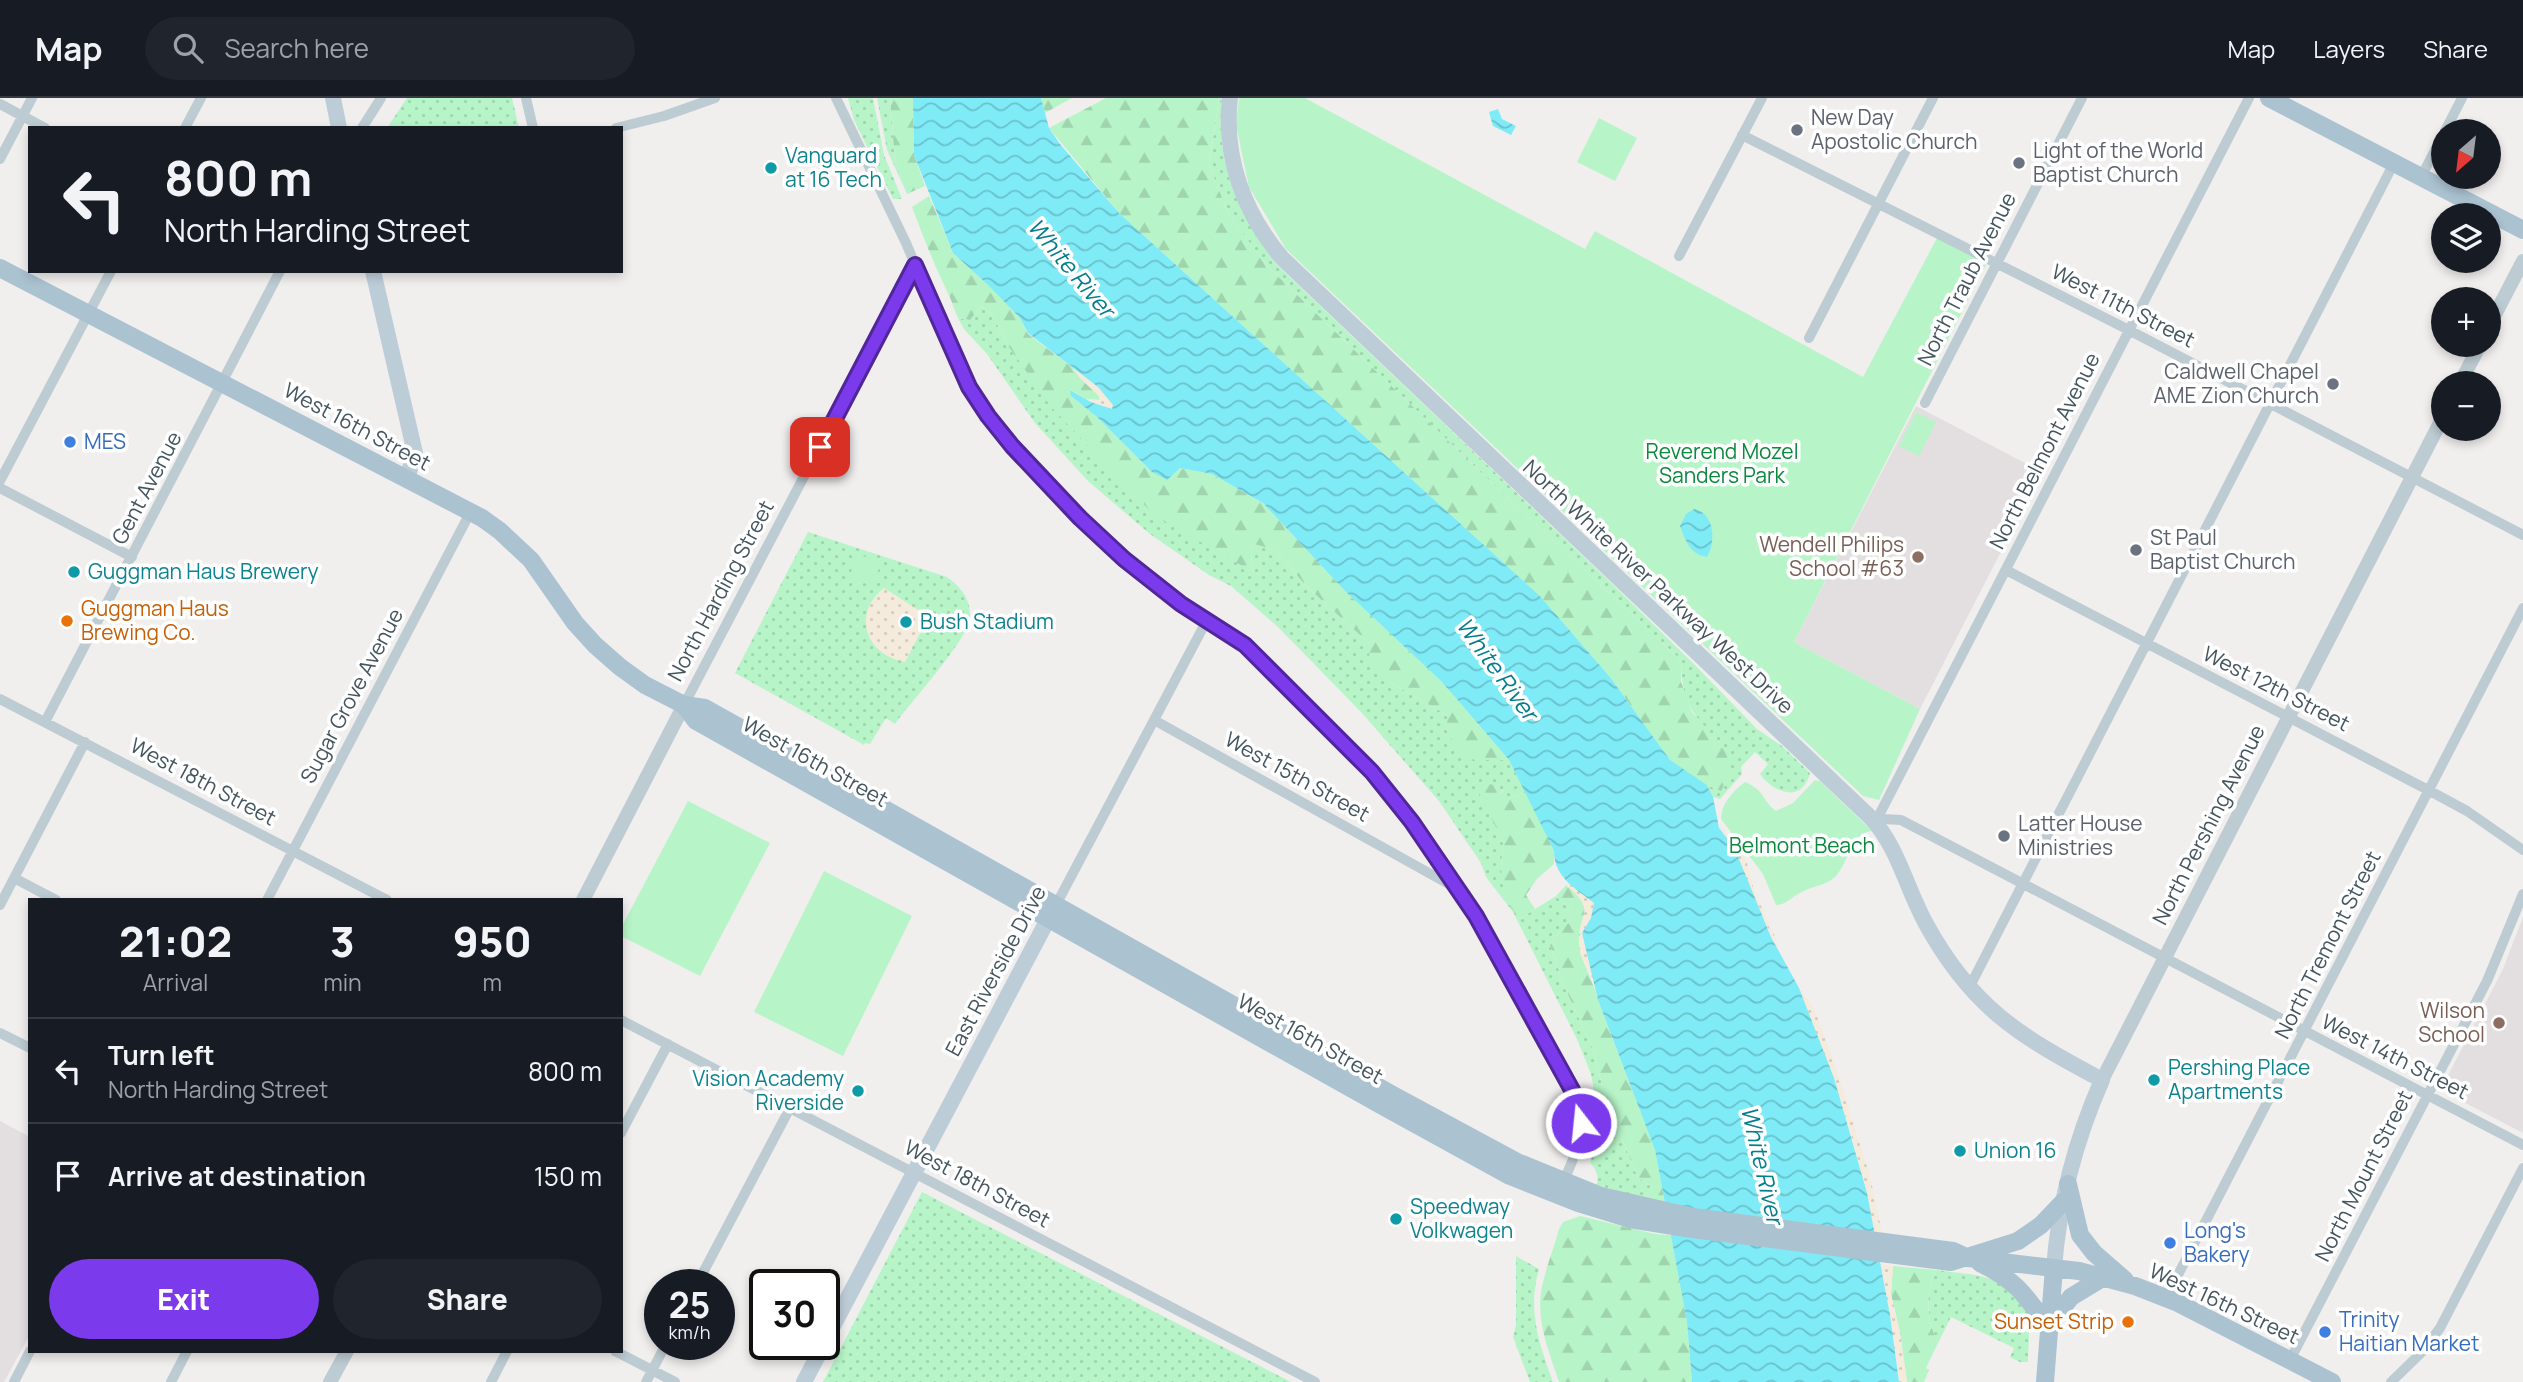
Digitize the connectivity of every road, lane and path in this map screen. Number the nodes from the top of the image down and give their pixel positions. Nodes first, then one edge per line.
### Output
1 (32, 98) edge
2 (201, 98) edge
3 (332, 98) edge
4 (381, 98) edge
5 (526, 98) edge
6 (715, 98) edge
7 (836, 98) edge
8 (1230, 98) edge
9 (1762, 98) edge
10 (1933, 98) edge
11 (2082, 98) edge
12 (2249, 98) edge
13 (2462, 98) edge
14 (2276, 100) edge
15 (0, 104) edge
16 (23, 116) junction
17 (2451, 119) edge
18 (42, 126) edge
19 (186, 126) edge
20 (339, 126) edge
21 (363, 126) edge
22 (533, 126) edge
23 (623, 126) edge
24 (1742, 135) junction
25 (2431, 158) edge
26 (0, 159) edge
27 (2394, 163) junction
28 (2421, 177) junction
29 (1878, 203) junction
30 (2523, 230) edge
31 (1679, 256) dead end
32 (2523, 261) edge
33 (1997, 263) junction
34 (915, 265) junction
35 (0, 268) edge
36 (110, 273) edge
37 (279, 273) edge
38 (373, 273) edge
39 (2501, 303) edge
40 (89, 313) junction
41 (2130, 330) junction
42 (1809, 338) dead end
43 (224, 383) junction
44 (1925, 403) dead end
45 (2270, 404) junction
46 (2431, 440) edge
47 (2412, 477) junction
48 (407, 478) junction
49 (0, 481) edge
50 (0, 488) edge
51 (471, 511) junction
52 (2523, 535) edge
53 (132, 557) junction
54 (2006, 570) junction
55 (2523, 608) edge
56 (1207, 620) junction
57 (2147, 644) junction
58 (0, 699) edge
59 (684, 705) junction
60 (2288, 718) junction
61 (1154, 720) junction
62 (45, 722) junction
63 (85, 743) junction
64 (2430, 790) junction
65 (1875, 822) junction
66 (293, 850) junction
67 (2523, 850) edge
68 (14, 878) junction
69 (2023, 885) junction
70 (1457, 889) junction
71 (2523, 894) edge
72 (52, 898) edge
73 (268, 898) edge
74 (383, 898) edge
75 (584, 898) edge
76 (0, 905) edge
77 (1052, 912) junction
78 (2164, 958) junction
79 (1969, 988) junction
80 (623, 1021) edge
81 (0, 1032) edge
82 (2305, 1032) junction
83 (668, 1044) junction
84 (28, 1047) edge
85 (2102, 1080) junction
86 (2427, 1095) junction
87 (790, 1108) junction
88 (623, 1129) edge
89 (2523, 1145) edge
90 (2523, 1168) edge
91 (914, 1171) junction
92 (1563, 1182) junction
93 (2066, 1192) junction
94 (1632, 1212) junction
95 (1968, 1258) junction
96 (2054, 1268) junction
97 (705, 1269) edge
98 (2104, 1277) junction
99 (2130, 1284) junction
100 (2166, 1298) junction
101 (840, 1312) edge
102 (2048, 1327) junction
103 (29, 1353) edge
104 (186, 1353) edge
105 (346, 1353) edge
106 (506, 1353) edge
107 (619, 1353) edge
108 (657, 1360) edge
109 (815, 1360) edge
110 (2290, 1360) junction
111 (652, 1370) junction
112 (14, 1382) edge
113 (171, 1382) edge
114 (330, 1382) edge
115 (491, 1382) edge
116 (646, 1382) edge
117 (675, 1382) edge
118 (804, 1382) edge
119 (1315, 1382) edge
120 (2045, 1382) edge
121 (2332, 1382) edge
122 (2391, 1382) edge

1 - 16 street
2 - 19 street
3 - 20 main road
4 - 21 street
5 - 22 street
6 - 23 street
7 - 34 street
8 - 65 main road, North White River Parkway West Drive
9 - 24 street
10 - 29 street
11 - 33 street, North Traub Avenue
12 - 41 street, North Belmont Avenue
13 - 17 street
14 - 27 main road
15 - 16 street
16 - 18 street
16 - 26 street
24 - 29 street, West 11th Street
24 - 31 street
25 - 28 street
27 - 28 main road
27 - 45 street
28 - 30 main road
29 - 33 street, West 11th Street
29 - 42 street
32 - 39 street
33 - 41 street, West 11th Street
33 - 44 street, North Traub Avenue
34 - 56 street
34 - 59 street, North Harding Street
35 - 40 main road, West 16th Street
36 - 40 street
37 - 43 street, Gent Avenue
38 - 48 main road
40 - 43 main road, West 16th Street
40 - 49 street
41 - 45 street, West 11th Street
41 - 54 street, North Belmont Avenue
43 - 48 main road, West 16th Street
43 - 53 street, Gent Avenue
45 - 47 street, West 11th Street
45 - 57 street
46 - 47 street, North Pershing Avenue
47 - 52 street, West 11th Street
47 - 60 street, North Pershing Avenue
48 - 51 main road, West 16th Street
50 - 53 street
51 - 59 main road, West 16th Street
51 - 66 street, Sugar Grove Avenue
53 - 62 street, Gent Avenue
54 - 57 street, West 12th Street
54 - 65 street, North Belmont Avenue
55 - 64 street, North Tremont Street
56 - 61 street, East Riverside Drive
56 - 70 street
57 - 60 street, West 12th Street
57 - 69 street
58 - 62 street, West 18th Street
59 - 75 street, North Harding Street
59 - 77 main road, West 16th Street
60 - 64 street, West 12th Street
60 - 78 street, North Pershing Avenue
61 - 70 street, West 15th Street
61 - 77 street, East Riverside Drive
62 - 63 street, West 18th Street
63 - 66 street, West 18th Street
63 - 68 street
64 - 67 street, West 12th Street
64 - 82 street, North Tremont Street
65 - 69 street, West 14th Street
65 - 79 main road, North White River Parkway West Drive
66 - 73 street, Sugar Grove Avenue
66 - 74 street, West 18th Street
68 - 72 street
68 - 76 street
69 - 78 street, West 14th Street
69 - 79 street
70 - 92 street
71 - 86 street, North Mount Street
77 - 91 main road, East Riverside Drive
77 - 92 main road, West 16th Street
77 - 94 main road, West 16th Street
78 - 82 street, West 14th Street
78 - 85 street, North Pershing Avenue
79 - 85 main road, North White River Parkway West Drive
80 - 83 street, West 18th Street
81 - 84 street
82 - 86 street, West 14th Street
82 - 100 street, North Tremont Street
83 - 87 street, West 18th Street
83 - 88 street
85 - 93 main road, North Pershing Avenue
86 - 89 street, West 14th Street
86 - 110 street, North Mount Street
87 - 91 street, West 18th Street
87 - 97 street
90 - 122 street
91 - 101 main road, East Riverside Drive
91 - 119 street, West 18th Street
92 - 94 main road, West 16th Street
93 - 95 main road
93 - 96 main road, North Pershing Avenue
93 - 99 main road
94 - 95 main road, West 16th Street
95 - 96 main road, West 16th Street
95 - 102 main road
96 - 98 main road, West 16th Street
96 - 102 main road
98 - 99 main road, West 16th Street
98 - 102 main road
99 - 100 main road, West 16th Street
100 - 110 main road, West 16th Street
102 - 120 main road
103 - 112 street
104 - 113 street
105 - 114 street
106 - 115 street
107 - 111 street
108 - 111 street
109 - 118 main road, East Riverside Drive
110 - 121 main road, West 16th Street
111 - 116 street
111 - 117 street

